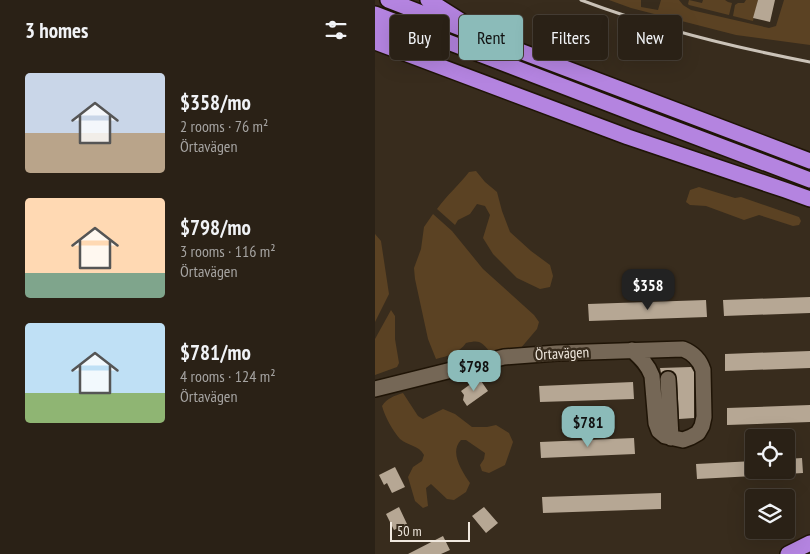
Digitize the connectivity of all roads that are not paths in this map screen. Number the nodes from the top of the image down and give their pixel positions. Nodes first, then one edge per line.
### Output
1 (388, 0) edge
2 (428, 0) edge
3 (375, 14) edge
4 (459, 19) edge
5 (375, 28) edge
6 (459, 28) edge
7 (375, 42) edge
8 (523, 52) edge
9 (375, 53) edge
10 (505, 64) junction
11 (442, 68) junction
12 (739, 134) junction
13 (810, 154) edge
14 (810, 161) edge
15 (810, 180) edge
16 (810, 199) edge
17 (632, 350) junction
18 (668, 378) dead end
19 (375, 389) edge
20 (671, 438) junction
21 (810, 543) edge
22 (788, 554) edge

1 - 6 highway
2 - 4 highway
3 - 10 highway
5 - 10 highway
7 - 11 highway
8 - 12 highway
9 - 11 highway
10 - 15 highway
11 - 16 highway
12 - 13 highway
12 - 14 highway
17 - 19 street, Örtavägen
17 - 20 street
17 - 20 street, Örtavägen
18 - 20 street
21 - 22 highway

